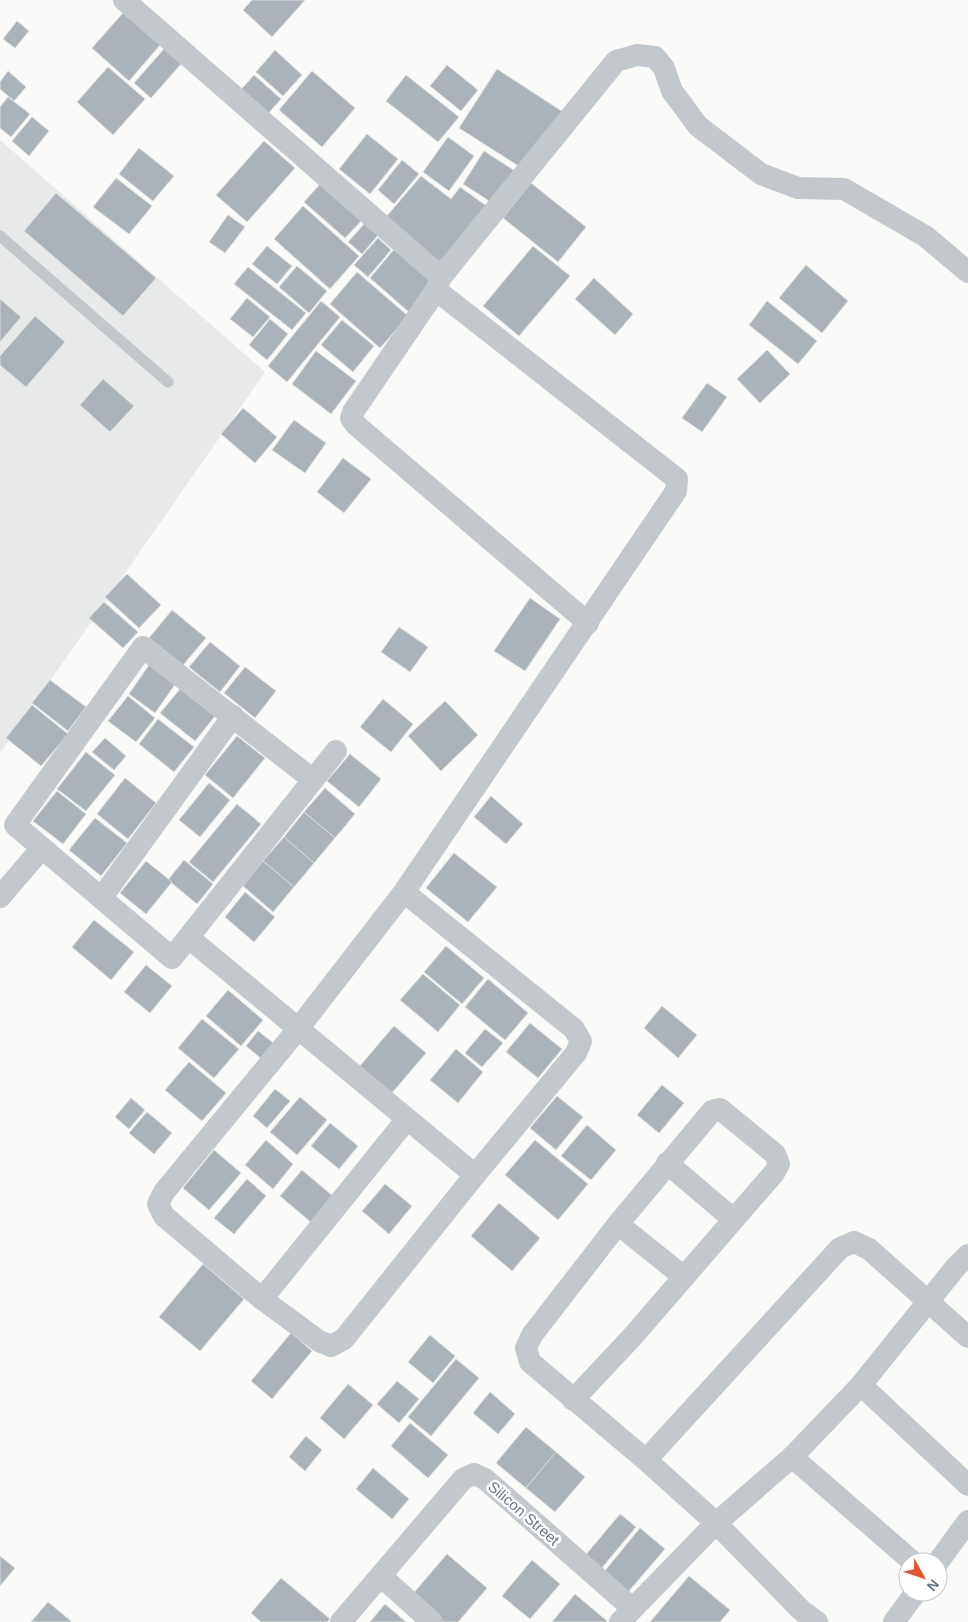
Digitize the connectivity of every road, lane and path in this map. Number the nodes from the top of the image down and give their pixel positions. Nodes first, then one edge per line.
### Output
1 (124, 0) edge
2 (0, 236) edge
3 (968, 272) edge
4 (438, 284) junction
5 (168, 382) dead end
6 (588, 624) junction
7 (233, 716) junction
8 (336, 751) dead end
9 (312, 779) junction
10 (42, 848) junction
11 (404, 892) junction
12 (0, 897) edge
13 (102, 897) junction
14 (189, 938) junction
15 (298, 1030) junction
16 (407, 1119) junction
17 (667, 1163) junction
18 (475, 1175) junction
19 (733, 1219) junction
20 (618, 1224) junction
21 (968, 1255) edge
22 (684, 1277) junction
23 (262, 1299) junction
24 (929, 1301) junction
25 (968, 1337) edge
26 (861, 1385) junction
27 (573, 1400) junction
28 (792, 1457) junction
29 (646, 1460) junction
30 (968, 1485) edge
31 (968, 1521) edge
32 (716, 1524) junction
33 (901, 1552) edge
34 (945, 1552) edge
35 (382, 1576) junction
36 (909, 1602) edge
37 (626, 1615) edge
38 (803, 1618) edge
39 (341, 1622) edge
40 (432, 1622) edge
41 (894, 1622) edge

1 - 4 street
2 - 5 lane
3 - 4 street
4 - 6 street
4 - 6 street
6 - 11 street
7 - 9 street
7 - 10 street
7 - 13 street
8 - 9 street
9 - 14 street
10 - 12 street
10 - 13 street
11 - 15 street
11 - 18 street
13 - 14 street
14 - 15 street
15 - 16 street
15 - 23 street
16 - 18 street
16 - 23 street
17 - 19 street
17 - 19 street
17 - 20 street
18 - 23 street
19 - 22 street
20 - 22 street
20 - 27 street
21 - 24 street
22 - 27 street
24 - 25 street
24 - 26 street
24 - 29 street
26 - 28 street
26 - 30 street
27 - 29 street
28 - 32 street
28 - 33 street
29 - 32 street
31 - 34 street
32 - 37 street
32 - 38 street
35 - 37 street, Silicon Street
35 - 39 street, Silicon Street
35 - 40 street
36 - 41 street

